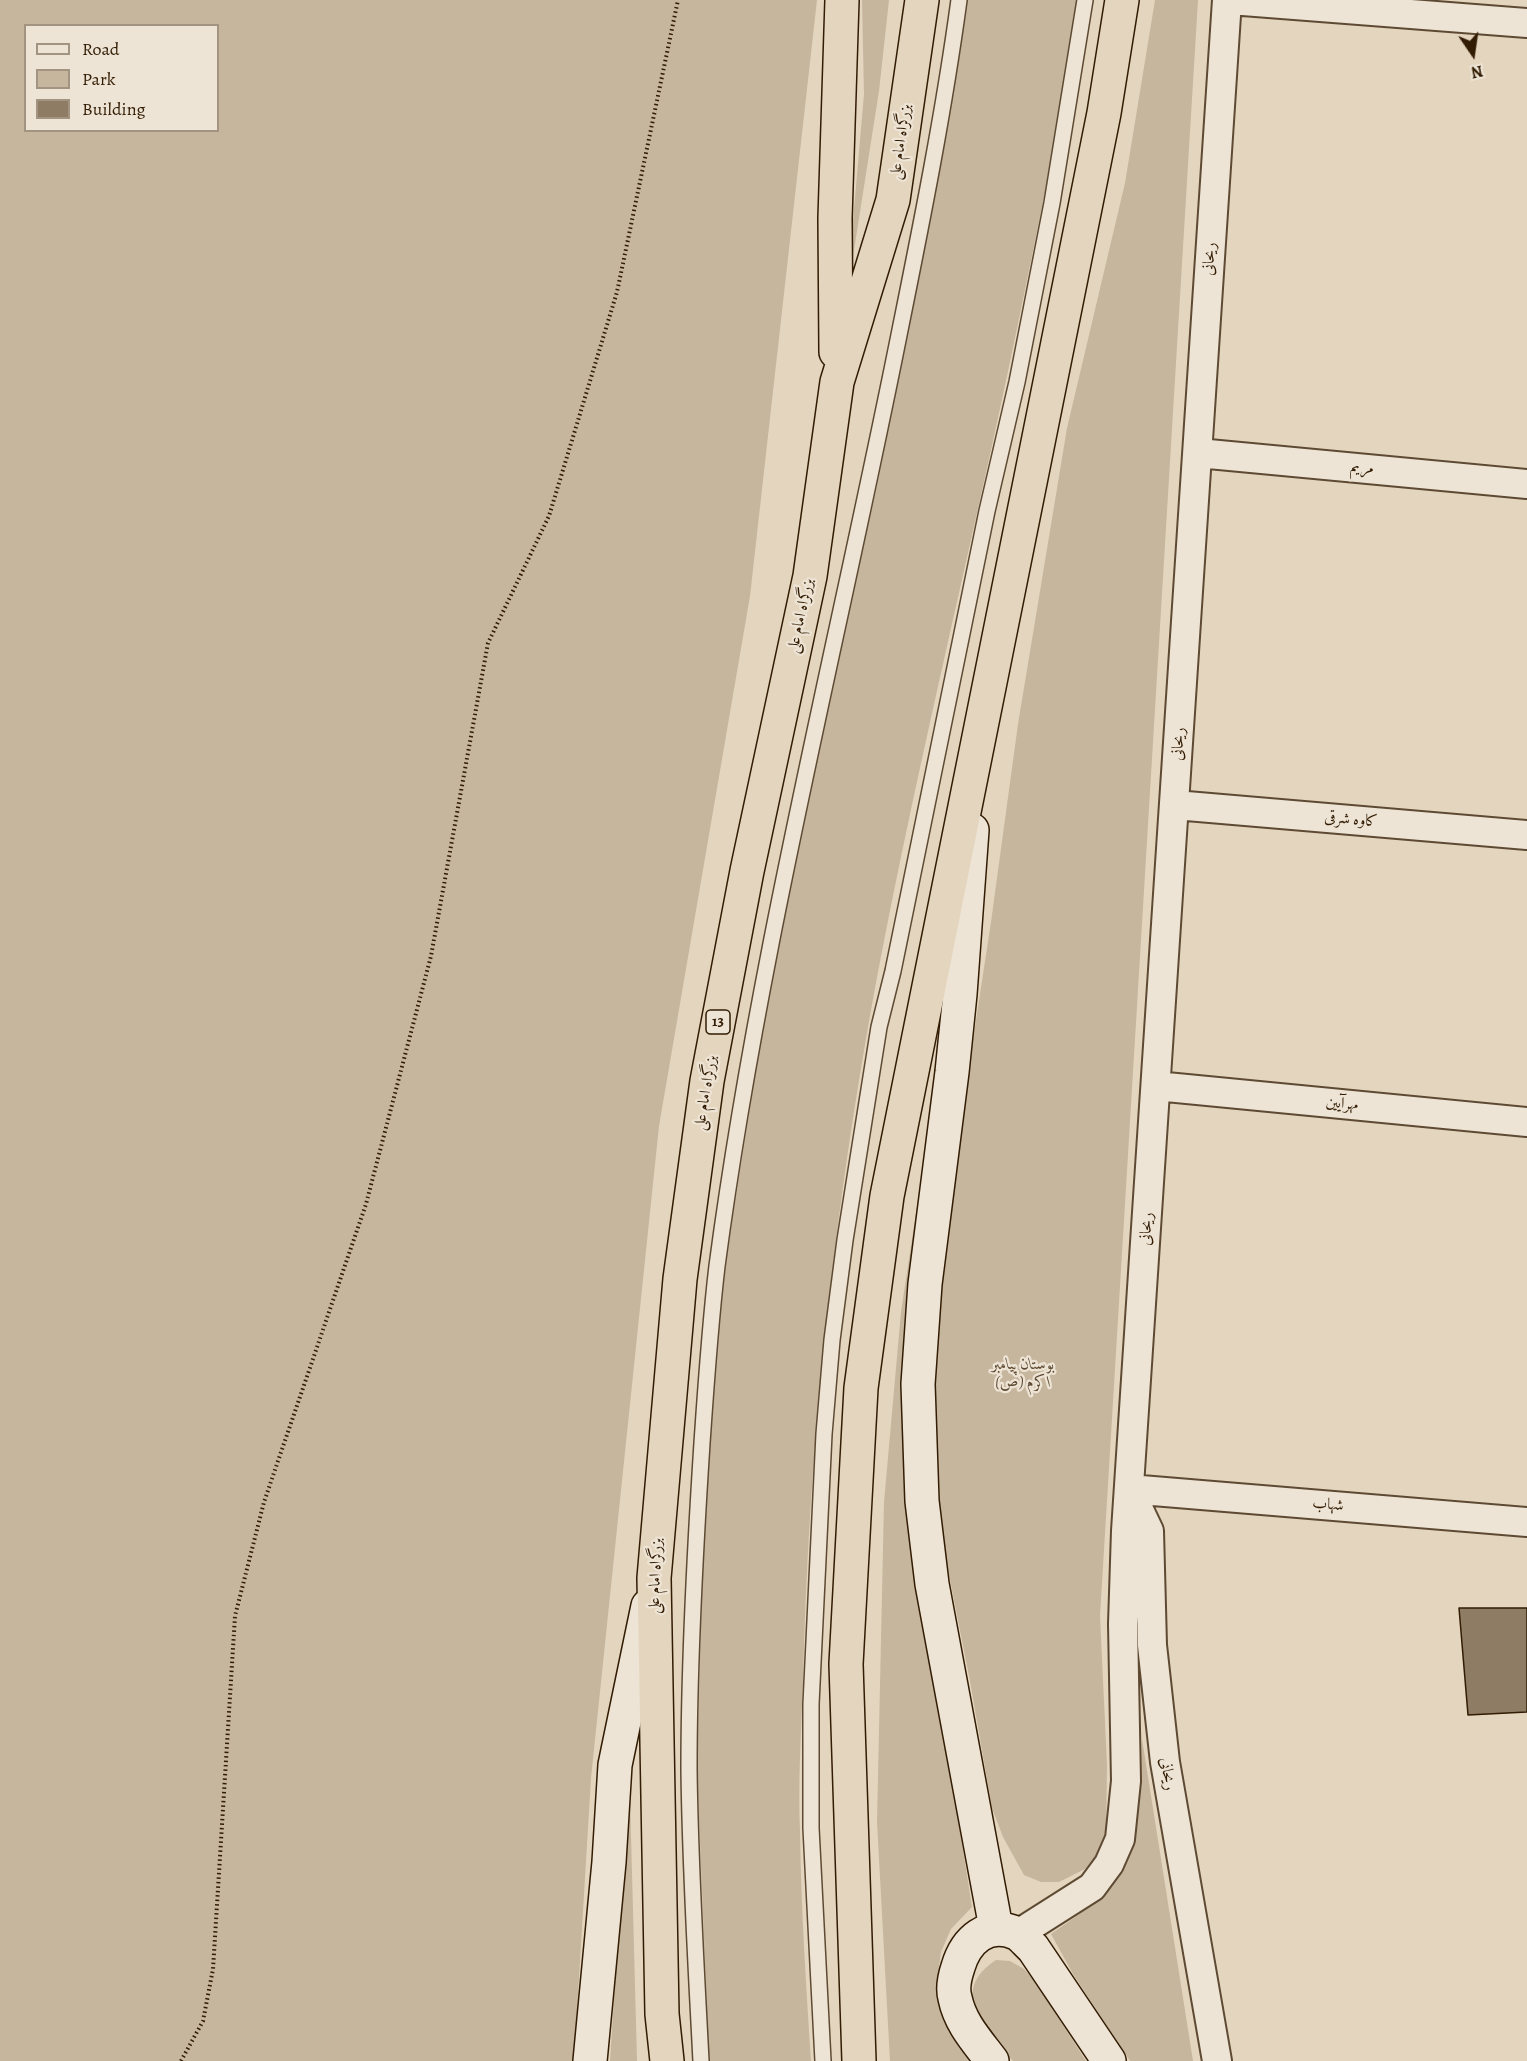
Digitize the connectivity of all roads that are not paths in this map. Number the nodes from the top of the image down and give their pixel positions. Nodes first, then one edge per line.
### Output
1 (842, 0) edge
2 (922, 0) edge
3 (959, 0) edge
4 (1085, 0) edge
5 (1122, 0) edge
6 (1229, 0) edge
7 (1527, 23) edge
8 (837, 382) junction
9 (1198, 453) junction
10 (1527, 484) edge
11 (980, 726) junction
12 (1175, 805) junction
13 (1527, 836) edge
14 (1156, 1086) junction
15 (1527, 1122) edge
16 (1129, 1489) junction
17 (1527, 1522) edge
18 (654, 1578) junction
19 (1007, 1931) junction
20 (590, 2061) edge
21 (667, 2061) edge
22 (701, 2061) edge
23 (823, 2061) edge
24 (859, 2061) edge
25 (992, 2061) edge
26 (1108, 2061) edge
27 (1217, 2061) edge

1 - 8 highway
2 - 8 highway, بزرگراه امام علی / 13
3 - 22 lane
4 - 23 lane
5 - 11 highway
6 - 7 street
6 - 9 street, ریحانی
8 - 18 highway, بزرگراه امام علی / 13
9 - 10 street, مریم
9 - 12 street, ریحانی
11 - 19 main road
11 - 24 highway
12 - 13 street, کاوه شرقی
12 - 14 street, ریحانی
14 - 15 street, مهرآیین
14 - 16 street, ریحانی
16 - 17 street, شهاب
16 - 19 street, ریحانی
16 - 27 street, ریحانی
18 - 20 main road
18 - 21 highway, بزرگراه امام علی / 13
19 - 25 main road, ریحانی
19 - 26 main road

